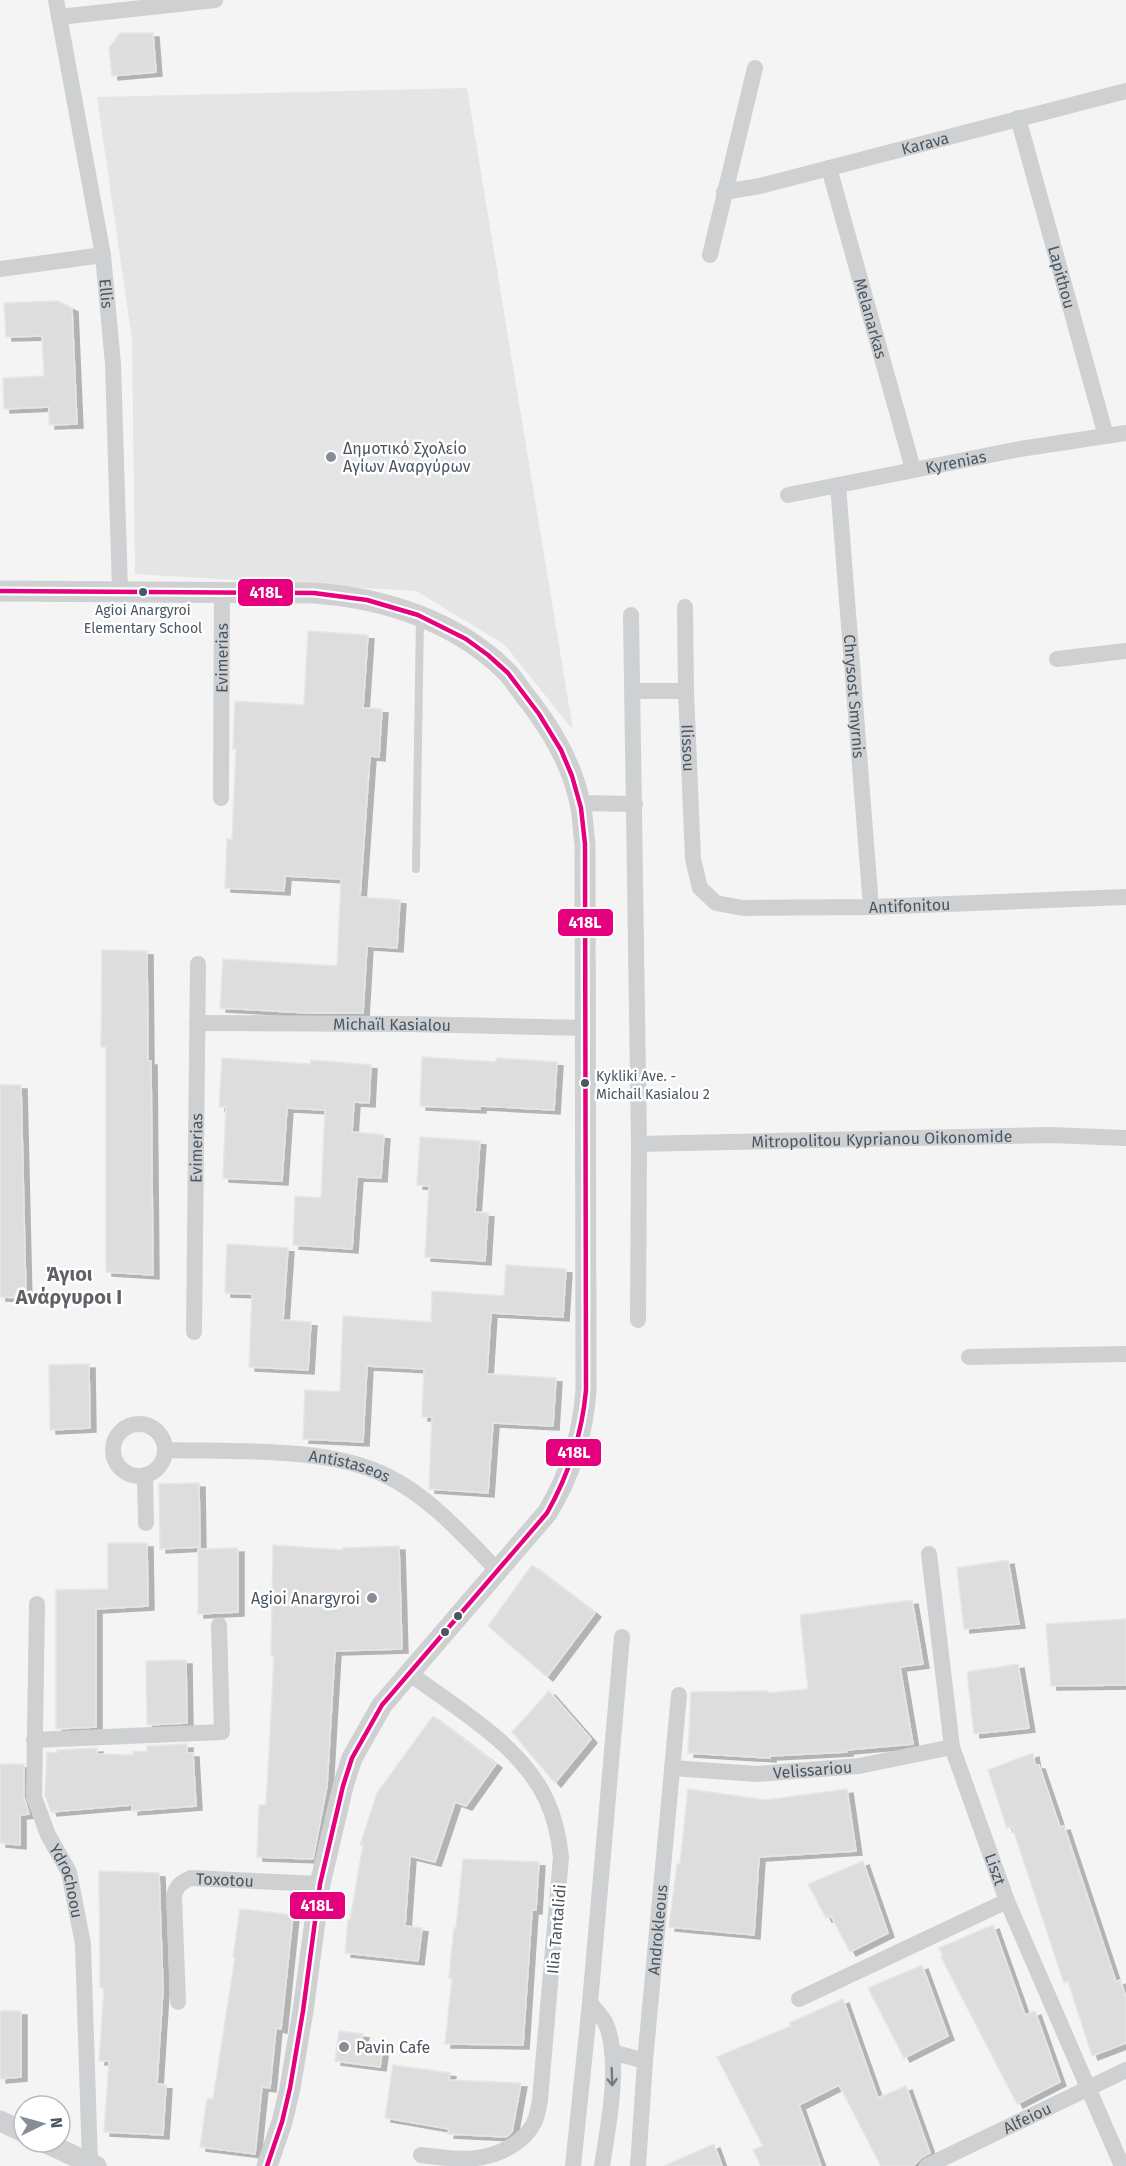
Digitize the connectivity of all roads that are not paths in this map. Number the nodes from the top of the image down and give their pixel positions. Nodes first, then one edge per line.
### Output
1 (215, 0) edge
2 (57, 8) edge
3 (755, 68) dead end
4 (1126, 91) edge
5 (1018, 118) junction
6 (829, 168) junction
7 (724, 192) junction
8 (103, 255) junction
9 (710, 255) dead end
10 (0, 269) edge
11 (1126, 433) edge
12 (1106, 436) junction
13 (913, 469) junction
14 (837, 486) junction
15 (788, 495) dead end
16 (0, 591) edge
17 (120, 591) junction
18 (222, 592) junction
19 (685, 607) dead end
20 (631, 615) dead end
21 (420, 616) junction
22 (1126, 651) edge
23 (1057, 659) dead end
24 (633, 691) junction
25 (686, 691) junction
26 (220, 798) dead end
27 (580, 803) junction
28 (635, 804) junction
29 (416, 869) dead end
30 (700, 888) joint
31 (1126, 897) edge
32 (871, 907) junction
33 (198, 964) dead end
34 (197, 1023) junction
35 (586, 1028) junction
36 (1126, 1138) edge
37 (639, 1144) junction
38 (638, 1320) dead end
39 (194, 1332) dead end
40 (1126, 1354) edge
41 (969, 1357) dead end
42 (165, 1450) junction
43 (146, 1475) junction
44 (146, 1523) dead end
45 (929, 1554) dead end
46 (498, 1571) junction
47 (37, 1604) dead end
48 (219, 1625) dead end
49 (622, 1637) dead end
50 (409, 1673) junction
51 (679, 1695) dead end
52 (34, 1740) junction
53 (952, 1747) junction
54 (672, 1768) junction
55 (320, 1884) junction
56 (1007, 1901) junction
57 (799, 1998) dead end
58 (178, 2002) dead end
59 (590, 2003) junction
60 (612, 2052) junction
61 (645, 2061) junction
62 (1126, 2070) edge
63 (1087, 2087) junction
64 (70, 2154) edge
65 (421, 2155) dead end
66 (93, 2165) edge
67 (267, 2166) edge
68 (573, 2166) edge
69 (602, 2166) edge
70 (638, 2166) edge
71 (927, 2166) edge
72 (1122, 2166) edge

1 - 2 street
2 - 8 street, Ellis
3 - 7 street
4 - 5 street, Karava
5 - 6 street, Karava
5 - 12 street, Lapithou
6 - 7 street, Karava
6 - 13 street, Melanarkas
7 - 9 street
8 - 10 street
8 - 17 street, Ellis
11 - 12 street, Kyrenias
12 - 13 street, Kyrenias
13 - 14 street, Kyrenias
14 - 15 street, Kyrenias
14 - 32 street, Chrysost Smyrnis
16 - 17 street
17 - 18 street
18 - 21 street
18 - 26 street, Evimerias
19 - 25 street, Ilissou
20 - 24 street
21 - 27 street
21 - 29 lane
22 - 23 street
24 - 25 street
24 - 28 street
25 - 30 street, Ilissou
27 - 28 street
27 - 35 street
28 - 37 street
30 - 32 street, Antifonitou
31 - 32 street, Antifonitou
33 - 34 street, Evimerias
34 - 35 street, Michaïl Kasialou
34 - 39 street, Evimerias
35 - 46 street
36 - 37 street, Mitropolitou Kyprianou Oikonomide
37 - 38 street
40 - 41 street
42 - 43 street
42 - 43 street
42 - 46 street, Antistaseos
43 - 44 street
45 - 53 street, Liszt
46 - 50 street
47 - 52 street, Ydrochoou
48 - 52 street
49 - 59 street
50 - 55 street
50 - 65 street, Ilia Tantalidi
51 - 54 street, Androkleous
52 - 66 street, Ydrochoou
53 - 54 street, Velissariou
53 - 56 street, Liszt
54 - 61 street, Androkleous
55 - 58 street, Toxotou
55 - 67 street
56 - 57 street
56 - 63 street, Liszt
59 - 60 street
59 - 68 street
60 - 61 street
60 -> 69 street
61 - 70 street, Androkleous
62 - 63 street, Alfeiou
63 - 71 street, Alfeiou
63 - 72 street, Liszt
64 - 66 street

